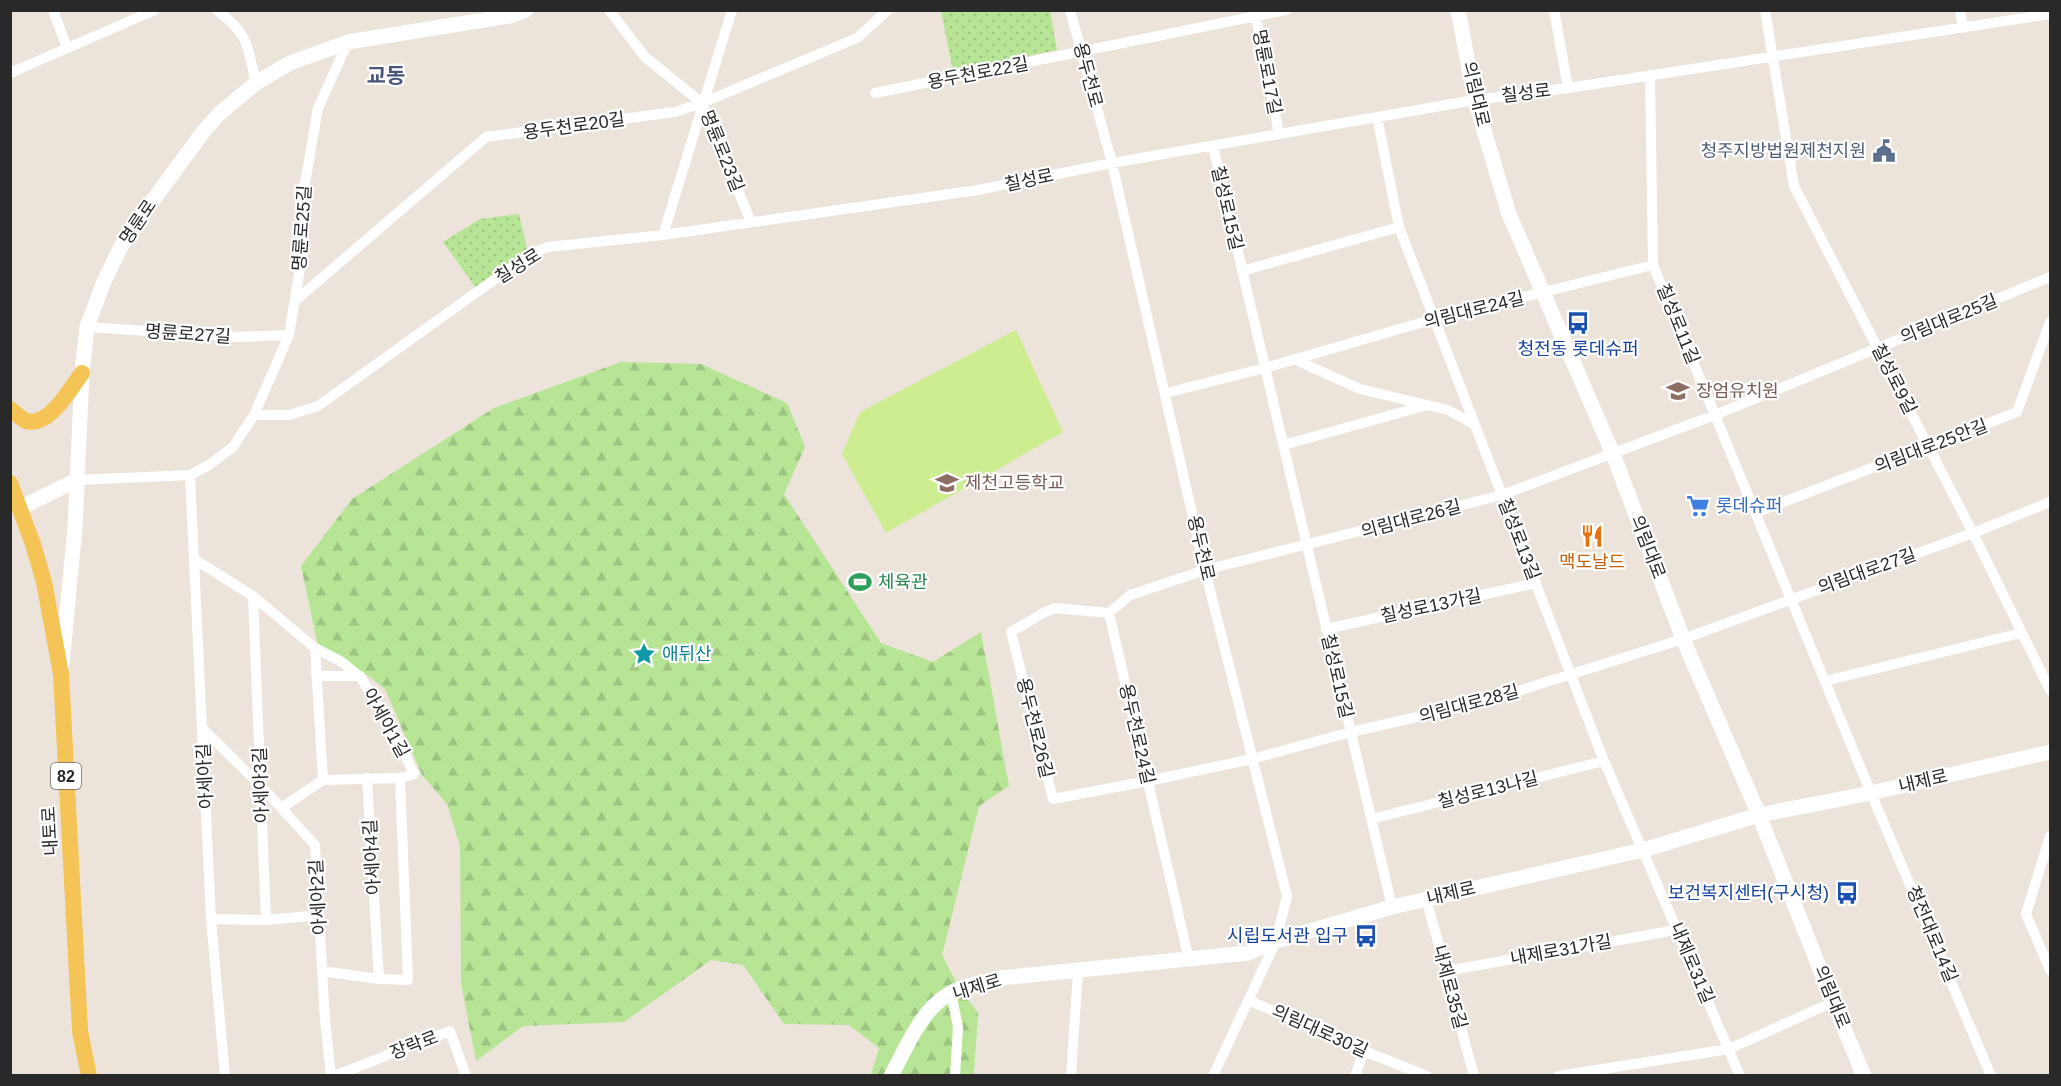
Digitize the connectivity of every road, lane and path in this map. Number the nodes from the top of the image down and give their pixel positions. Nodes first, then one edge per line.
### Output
1 (53, 10) edge
2 (155, 10) edge
3 (217, 10) edge
4 (526, 10) edge
5 (609, 10) edge
6 (732, 10) edge
7 (888, 10) edge
8 (1070, 10) edge
9 (1286, 10) edge
10 (1458, 10) edge
11 (1554, 10) edge
12 (1765, 10) edge
13 (1960, 10) edge
14 (1256, 14) edge
15 (2050, 15) edge
16 (1963, 28) junction
17 (348, 42) junction
18 (67, 48) junction
19 (1082, 53) junction
20 (1773, 56) junction
21 (10, 73) edge
22 (1650, 75) junction
23 (256, 83) junction
24 (1568, 88) junction
25 (875, 93) dead end
26 (1475, 100) junction
27 (702, 103) junction
28 (1377, 117) junction
29 (1279, 134) junction
30 (1213, 146) junction
31 (1112, 163) junction
32 (751, 222) junction
33 (1399, 227) junction
34 (663, 235) junction
35 (1653, 265) junction
36 (1242, 271) junction
37 (2050, 277) edge
38 (1542, 292) junction
39 (295, 302) junction
40 (1434, 320) junction
41 (2050, 322) edge
42 (87, 327) junction
43 (289, 335) junction
44 (1878, 348) junction
45 (1296, 360) junction
46 (1265, 368) junction
47 (82, 373) junction
48 (1166, 393) junction
49 (1427, 405) junction
50 (10, 409) edge
51 (255, 415) junction
52 (1715, 415) junction
53 (1475, 425) junction
54 (1283, 445) junction
55 (1928, 446) junction
56 (1612, 454) junction
57 (190, 475) junction
58 (77, 480) junction
59 (10, 483) edge
60 (1502, 495) junction
61 (2050, 502) edge
62 (20, 508) junction
63 (1755, 513) junction
64 (1973, 533) junction
65 (1307, 545) junction
66 (194, 559) junction
67 (1205, 570) junction
68 (1536, 583) junction
69 (253, 596) junction
70 (1791, 598) junction
71 (1109, 613) junction
72 (1326, 629) junction
73 (2021, 633) junction
74 (1683, 639) junction
75 (315, 648) junction
76 (61, 674) junction
77 (1571, 675) junction
78 (315, 676) junction
79 (360, 676) junction
80 (1825, 681) junction
81 (2050, 690) edge
82 (203, 729) junction
83 (1351, 732) junction
84 (2050, 752) edge
85 (1252, 759) junction
86 (1604, 761) junction
87 (368, 778) junction
88 (400, 778) junction
89 (323, 780) junction
90 (1148, 782) junction
91 (262, 787) junction
92 (1871, 793) junction
93 (281, 808) junction
94 (1759, 815) junction
95 (1371, 819) junction
96 (2050, 836) edge
97 (1643, 850) junction
98 (1426, 898) junction
99 (1392, 907) junction
100 (320, 915) junction
101 (211, 919) junction
102 (266, 920) junction
103 (1676, 928) junction
104 (1276, 941) junction
105 (1189, 960) junction
106 (2050, 970) edge
107 (322, 971) junction
108 (1078, 971) junction
109 (1446, 971) junction
110 (379, 980) junction
111 (951, 993) junction
112 (1248, 999) junction
113 (1833, 1002) junction
114 (1729, 1049) junction
115 (1364, 1051) junction
116 (89, 1076) edge
117 (225, 1076) edge
118 (333, 1076) edge
119 (466, 1076) edge
120 (891, 1076) edge
121 (955, 1076) edge
122 (1071, 1076) edge
123 (1213, 1076) edge
124 (1355, 1076) edge
125 (1427, 1076) edge
126 (1474, 1076) edge
127 (1558, 1076) edge
128 (1740, 1076) edge
129 (1864, 1076) edge
130 (1991, 1076) edge

1 - 18 street
2 - 18 street
3 - 23 street
4 - 17 street, 명륜로
5 - 27 street, 명륜로23길
6 - 27 street
7 - 27 street, 용두천로20길
8 - 19 street, 용두천로
9 - 14 street, 용두천로22길
10 - 26 street, 의림대로
11 - 24 street
12 - 20 street, 칠성로9길
13 - 16 street
14 - 19 street, 용두천로22길
14 - 29 street, 명륜로17길
15 - 16 street, 칠성로
16 - 20 street, 칠성로
17 - 23 street, 명륜로
17 - 39 street, 명륜로25길
18 - 21 street
19 - 25 street, 용두천로22길
19 - 31 street, 용두천로
20 - 22 street, 칠성로
20 - 44 street, 칠성로9길
22 - 24 street, 칠성로
22 - 35 street, 칠성로11길
23 - 42 street, 명륜로
24 - 26 street, 칠성로
26 - 28 street, 칠성로
26 - 38 street, 의림대로
27 - 32 street, 명륜로23길
27 - 34 street
27 - 39 street, 용두천로20길
28 - 29 street, 칠성로
28 - 33 street, 칠성로13길
29 - 30 street, 칠성로
30 - 31 street, 칠성로
30 - 36 street, 칠성로15길
31 - 32 street, 칠성로
31 - 48 street, 용두천로
32 - 34 street, 칠성로
33 - 36 street
33 - 40 street, 칠성로13길
34 - 51 street, 칠성로
35 - 38 street, 의림대로24길
35 - 52 street, 칠성로11길
36 - 46 street, 칠성로15길
37 - 44 street, 의림대로25길
38 - 40 street, 의림대로24길
38 - 56 street, 의림대로
39 - 43 street, 명륜로25길
40 - 45 street, 의림대로24길
40 - 53 street, 칠성로13길
41 - 55 street, 의림대로25안길
42 - 43 street, 명륜로27길
42 - 47 street, 명륜로
43 - 51 street, 명륜로25길
44 - 52 street, 의림대로25길
44 - 55 street, 칠성로9길
45 - 46 street, 의림대로24길
45 - 49 street
46 - 48 street, 의림대로24길
46 - 54 street, 칠성로15길
47 - 50 main road
47 - 58 street, 명륜로
48 - 67 street, 용두천로
49 - 53 street
49 - 54 street
51 - 57 street
52 - 56 street, 의림대로25길
52 - 63 street, 칠성로11길
53 - 60 street, 칠성로13길
54 - 65 street, 칠성로15길
55 - 63 street, 의림대로25안길
55 - 64 street, 칠성로9길
56 - 60 street, 의림대로26길
56 - 74 street, 의림대로
57 - 58 street
57 - 66 street, 아세아길
58 - 62 street
58 - 76 street, 명륜로
59 - 62 main road, 내토로 / 82
60 - 65 street, 의림대로26길
60 - 68 street, 칠성로13길
61 - 64 street, 의림대로27길
62 - 76 main road, 내토로 / 82
63 - 70 street, 칠성로11길
64 - 70 street, 의림대로27길
64 - 73 street, 칠성로9길
65 - 67 street, 의림대로26길
65 - 72 street, 칠성로15길
66 - 69 street
66 - 82 street, 아세아길
67 - 71 street
67 - 85 street, 용두천로
68 - 72 street, 칠성로13가길
68 - 77 street, 칠성로13길
69 - 75 street
69 - 91 street, 아세아3길
70 - 74 street, 의림대로27길
70 - 80 street, 칠성로11길
71 - 90 street, 용두천로24길
71 - 90 street, 용두천로26길
72 - 83 street, 칠성로15길
73 - 80 street
73 - 81 street, 칠성로9길
74 - 77 street, 의림대로28길
74 - 94 street, 의림대로
75 - 78 street
75 - 79 street
76 - 116 main road, 내토로 / 82
77 - 83 street, 의림대로28길
77 - 86 street, 칠성로13길
78 - 79 street, 아세아1길
78 - 89 street
79 - 88 street, 아세아1길
80 - 92 street, 칠성로11길
82 - 91 street, 아세아2길
82 - 101 street, 아세아길
83 - 85 street, 의림대로28길
83 - 95 street, 칠성로15길
84 - 92 street, 내제로
85 - 90 street, 용두천로26길
85 - 104 street, 용두천로
86 - 95 street, 칠성로13나길
86 - 97 street, 칠성로13길
87 - 88 street
87 - 89 street
87 - 110 street, 아세아4길
88 - 110 street, 아세아1길
89 - 93 street
90 - 105 street, 용두천로24길
91 - 93 street, 아세아2길
91 - 102 street, 아세아3길
92 - 94 street, 내제로
92 - 130 street, 청전대로14길
93 - 100 street, 아세아2길
94 - 97 street, 내제로
94 - 113 street, 의림대로
95 - 99 street, 칠성로15길
96 - 106 street
97 - 98 street, 내제로
97 - 103 street, 내제로31길
98 - 99 street, 내제로
98 - 109 street, 내제로35길
99 - 104 street, 내제로
100 - 102 street
100 - 107 street, 아세아2길
101 - 102 street
101 - 117 street, 아세아길
103 - 109 street, 내제로31가길
103 - 114 street, 내제로31길
104 - 105 street, 내제로
104 - 112 street, 용두천로
105 - 108 street, 내제로
107 - 110 street
107 - 118 street, 아세아2길
108 - 111 street, 내제로
108 - 122 street
109 - 126 street, 내제로35길
111 - 120 street, 내제로
111 - 121 street
112 - 115 street, 의림대로30길
112 - 123 street, 용두천로
113 - 114 street
113 - 129 street, 의림대로
114 - 127 street
114 - 128 street, 내제로31길
115 - 124 street
115 - 125 street, 의림대로30길
118 - 119 street, 장락로

